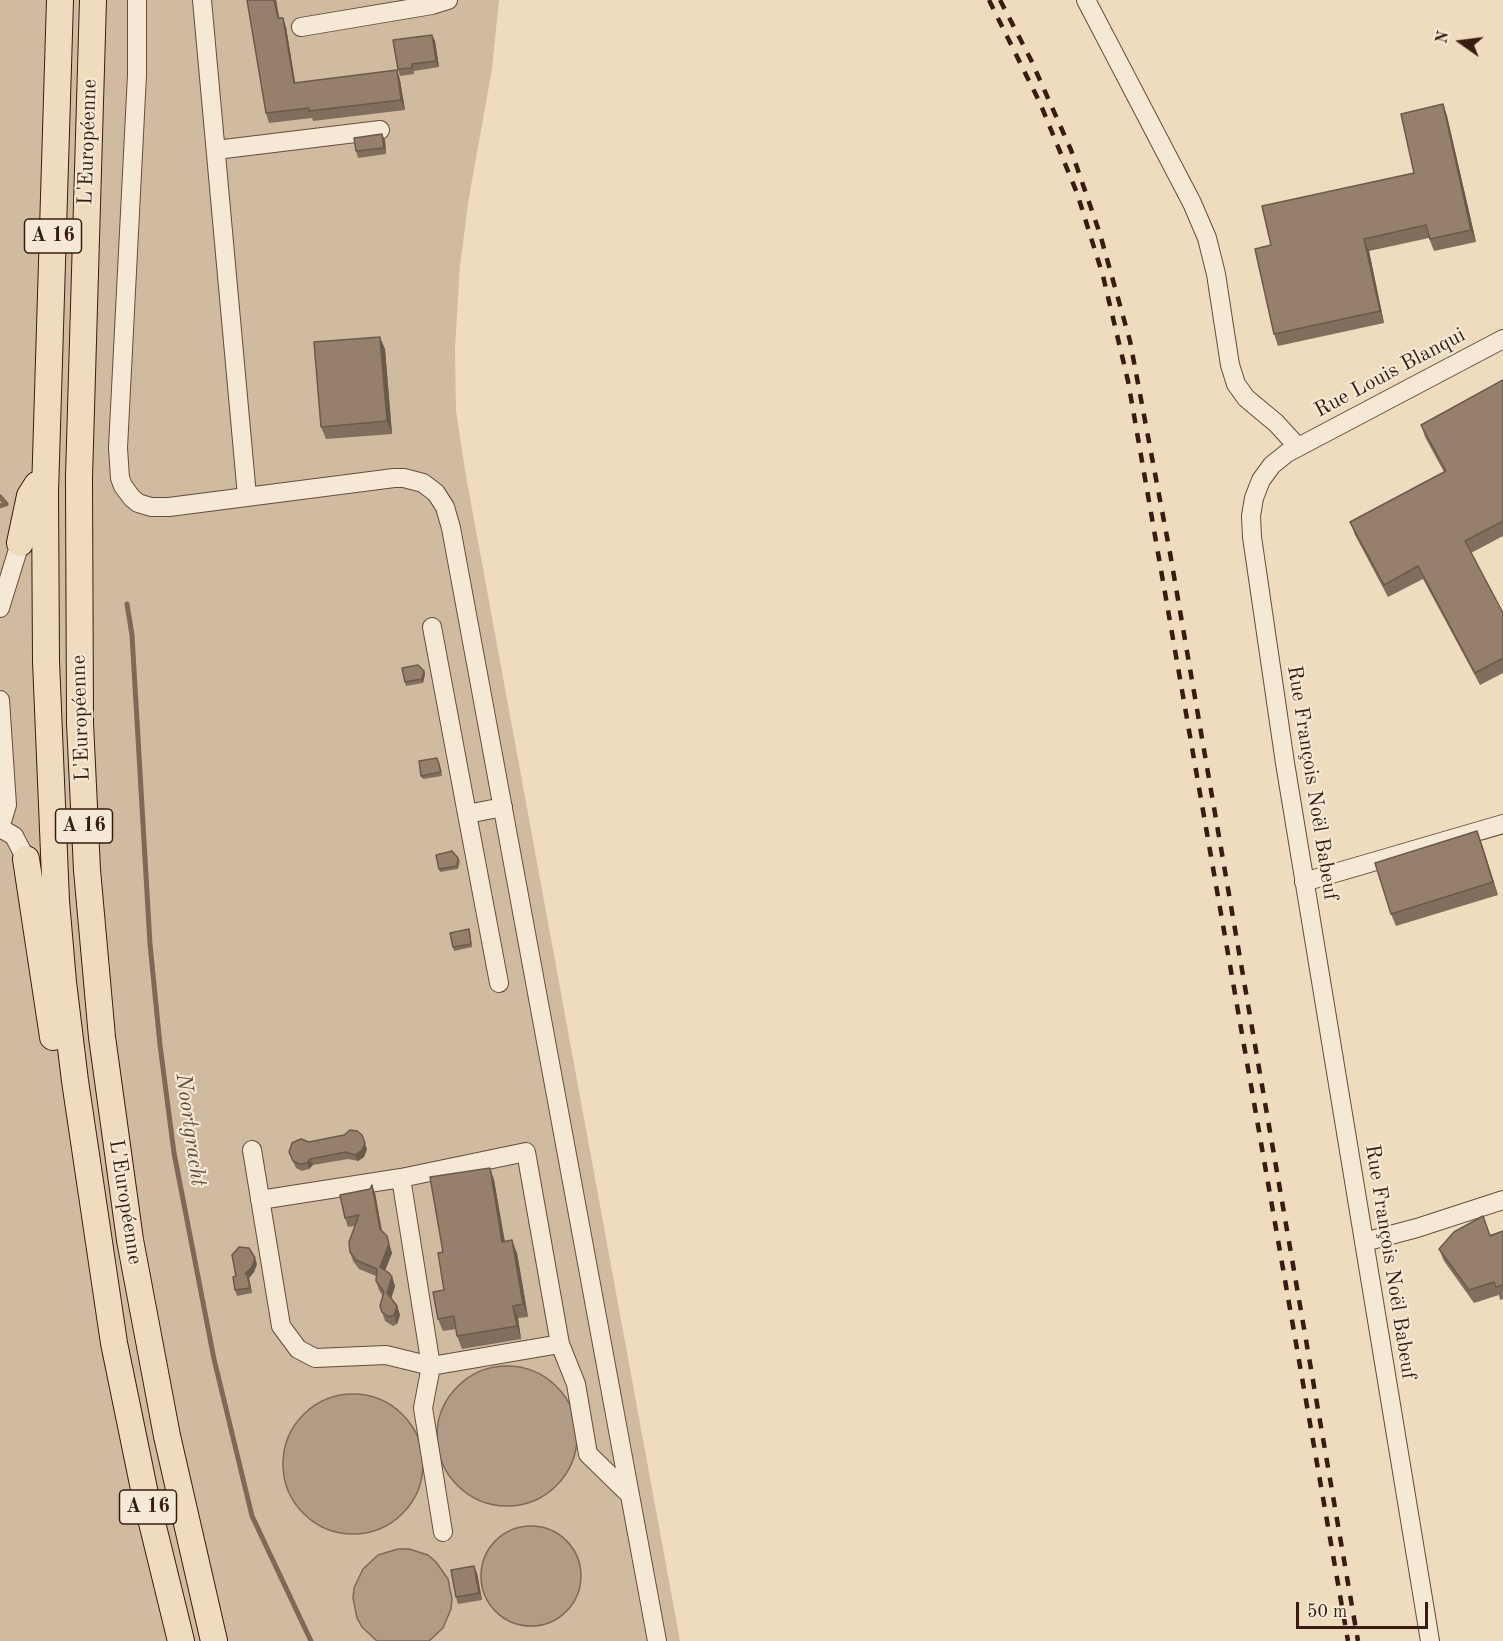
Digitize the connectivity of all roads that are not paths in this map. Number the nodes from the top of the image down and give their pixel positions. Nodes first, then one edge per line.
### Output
1 (60, 0) edge
2 (93, 0) edge
3 (99, 0) edge
4 (137, 0) edge
5 (202, 0) edge
6 (448, 0) edge
7 (1086, 0) edge
8 (301, 27) dead end
9 (90, 82) junction
10 (380, 130) dead end
11 (216, 150) junction
12 (1503, 339) edge
13 (1298, 447) junction
14 (45, 472) junction
15 (247, 496) junction
16 (20, 543) junction
17 (0, 568) edge
18 (0, 608) edge
19 (432, 627) dead end
20 (0, 700) edge
21 (503, 807) junction
22 (467, 814) junction
23 (1503, 824) edge
24 (0, 828) edge
25 (26, 859) joint
26 (1305, 882) junction
27 (499, 983) dead end
28 (252, 1150) dead end
29 (401, 1178) junction
30 (260, 1200) junction
31 (1503, 1200) edge
32 (98, 1233) junction
33 (1364, 1242) junction
34 (560, 1344) junction
35 (430, 1366) junction
36 (120, 1372) junction
37 (630, 1495) junction
38 (443, 1532) dead end
39 (162, 1641) edge
40 (181, 1641) edge
41 (214, 1641) edge
42 (657, 1641) edge
43 (1430, 1641) edge

1 - 14 highway, L'Européenne / A 16
2 - 9 highway, L'Européenne / A 16
3 - 9 highway
4 - 15 street
5 - 11 street
6 - 8 street
7 - 13 street
9 - 41 highway, L'Européenne / A 16
10 - 11 street
11 - 15 street
12 - 13 street, Rue Louis Blanqui
13 - 26 street, Rue François Noël Babeuf
14 - 16 highway
14 - 32 highway, L'Européenne / A 16
15 - 21 street
16 - 17 street
16 - 18 street
19 - 22 street
20 - 24 street
21 - 22 street
21 - 37 street
22 - 27 street
23 - 26 street
24 - 25 street
25 - 32 highway
26 - 33 street, Rue François Noël Babeuf
28 - 30 street
29 - 30 street
29 - 34 street
29 - 35 street
30 - 35 street
31 - 33 street
32 - 36 highway, L'Européenne / A 16
33 - 43 street, Rue François Noël Babeuf
34 - 35 street
34 - 37 street
35 - 38 street
36 - 39 highway
36 - 40 highway, L'Européenne / A 16
37 - 42 street

